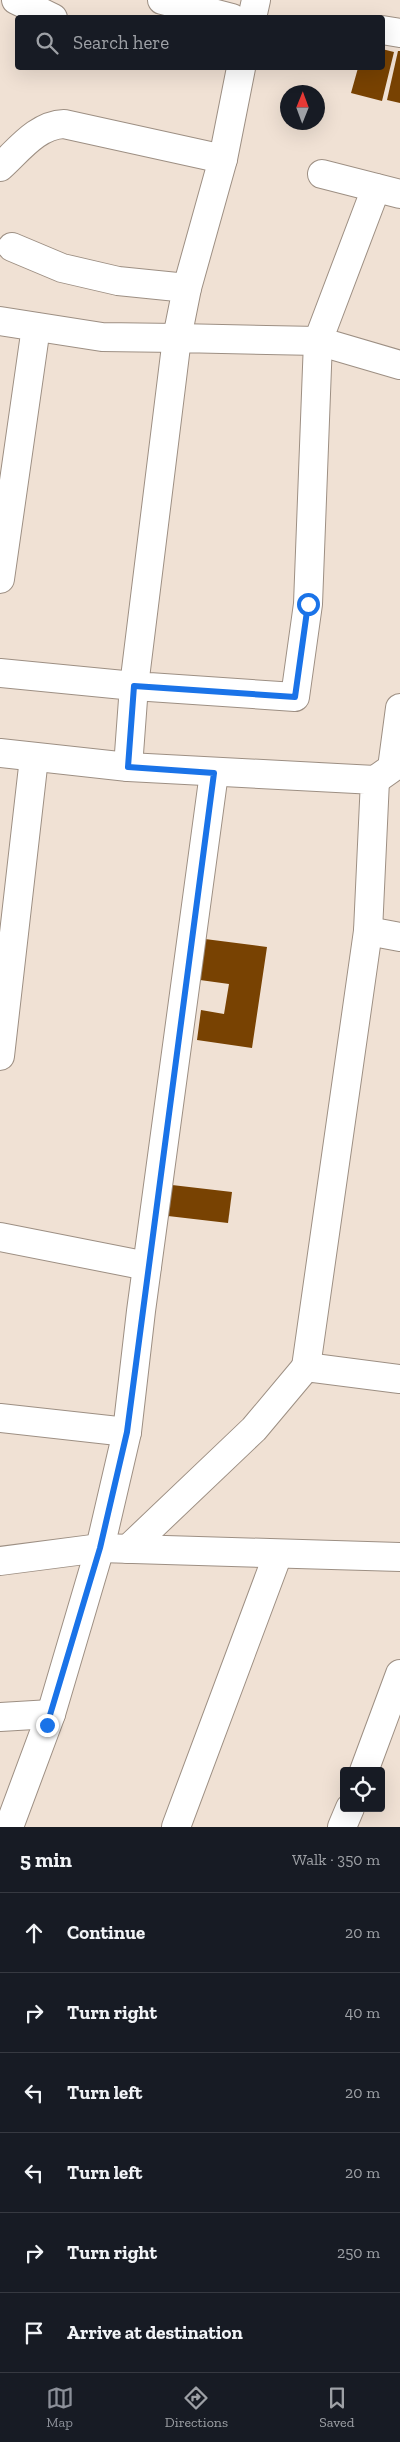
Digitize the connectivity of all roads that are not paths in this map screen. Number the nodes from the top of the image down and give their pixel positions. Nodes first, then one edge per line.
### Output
1 (16, 0) edge
2 (162, 0) edge
3 (256, 0) edge
4 (47, 15) edge
5 (220, 15) edge
6 (253, 15) edge
7 (385, 30) edge
8 (400, 33) edge
9 (241, 70) edge
10 (223, 159) junction
11 (0, 168) edge
12 (322, 174) dead end
13 (388, 191) edge
14 (12, 247) dead end
15 (187, 288) junction
16 (0, 321) edge
17 (36, 327) junction
18 (177, 338) junction
19 (318, 341) junction
20 (400, 365) edge
21 (0, 579) edge
22 (0, 674) edge
23 (134, 686) junction
24 (400, 708) edge
25 (0, 754) edge
26 (34, 758) junction
27 (128, 767) junction
28 (214, 773) junction
29 (375, 780) junction
30 (368, 932) junction
31 (400, 937) edge
32 (0, 1056) edge
33 (0, 1237) edge
34 (147, 1266) junction
35 (306, 1367) junction
36 (400, 1379) edge
37 (0, 1418) edge
38 (127, 1432) junction
39 (100, 1548) junction
40 (128, 1549) junction
41 (278, 1554) junction
42 (400, 1557) edge
43 (0, 1561) edge
44 (400, 1674) edge
45 (51, 1714) junction
46 (0, 1717) edge
47 (365, 1767) edge
48 (348, 1812) edge
49 (9, 1827) edge
50 (176, 1827) edge
51 (342, 1827) edge

1 - 4 street
2 - 5 street
3 - 6 street
7 - 8 street
9 - 10 street
10 - 11 street
10 - 15 street
12 - 13 street
13 - 19 street
14 - 15 street
15 - 18 street
16 - 17 street
17 - 18 street
17 - 21 street
18 - 19 street
18 - 23 street
19 - 20 street
19 - 23 street
22 - 23 street
23 - 27 street
24 - 29 street
25 - 26 street
26 - 27 street
26 - 32 street
27 - 28 street
28 - 29 street
28 - 34 street
29 - 30 street
30 - 31 street
30 - 35 street
33 - 34 street
34 - 38 street
35 - 36 street
35 - 40 street
37 - 38 street
38 - 39 street
39 - 40 street
39 - 43 street
39 - 45 street
40 - 41 street
41 - 42 street
41 - 50 street
44 - 47 street
45 - 46 street
45 - 49 street
48 - 51 street

